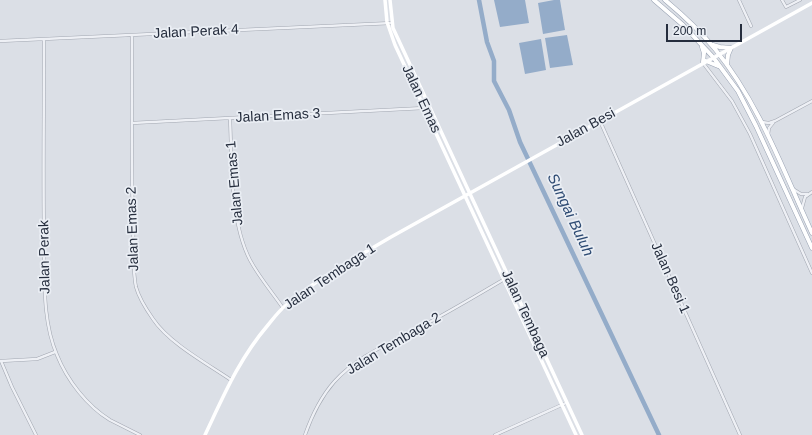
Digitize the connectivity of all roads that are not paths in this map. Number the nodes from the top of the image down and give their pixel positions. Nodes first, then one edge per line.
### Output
1 (385, 0) edge
2 (390, 0) edge
3 (654, 0) edge
4 (665, 0) edge
5 (739, 0) edge
6 (782, 0) edge
7 (800, 0) edge
8 (812, 3) edge
9 (390, 23) junction
10 (751, 26) dead end
11 (132, 36) junction
12 (44, 39) junction
13 (0, 41) edge
14 (711, 44) junction
15 (702, 45) junction
16 (730, 48) junction
17 (719, 54) junction
18 (713, 57) junction
19 (704, 61) junction
20 (727, 65) junction
21 (720, 67) junction
22 (812, 101) edge
23 (424, 108) junction
24 (230, 118) junction
25 (600, 121) junction
26 (775, 121) junction
27 (761, 122) junction
28 (132, 124) junction
29 (768, 136) junction
30 (791, 188) junction
31 (811, 193) edge
32 (470, 194) junction
33 (465, 196) junction
34 (802, 212) junction
35 (812, 233) edge
36 (812, 248) edge
37 (812, 272) edge
38 (506, 278) junction
39 (283, 308) junction
40 (55, 352) junction
41 (1, 361) edge
42 (231, 380) junction
43 (564, 404) junction
44 (36, 435) edge
45 (140, 435) edge
46 (204, 435) edge
47 (305, 435) edge
48 (495, 435) edge
49 (576, 435) edge
50 (582, 435) edge
51 (740, 435) edge

1 - 9 main road, Jalan Emas
2 - 9 main road, Jalan Emas
3 - 15 main road
4 - 14 main road
5 - 10 street
6 - 7 street
8 - 16 main road, Jalan Besi
9 - 11 street, Jalan Perak 4
9 - 23 main road, Jalan Emas
9 - 32 main road, Jalan Emas
11 - 12 street, Jalan Perak 4
11 - 28 street, Jalan Emas 2
12 - 13 street, Jalan Perak 4
12 - 40 street, Jalan Perak
14 - 16 main road
14 - 17 main road
15 - 18 main road
15 - 19 main road
16 - 17 main road, Jalan Besi
16 - 20 main road
17 - 18 main road, Jalan Besi
17 - 20 main road
18 - 19 main road, Jalan Besi
18 - 21 main road
19 - 21 main road
19 - 25 main road, Jalan Besi
19 - 37 street
20 - 27 main road
21 - 36 main road
22 - 26 street
23 - 24 street, Jalan Emas 3
23 - 33 main road, Jalan Emas
24 - 28 street, Jalan Emas 3
24 - 39 street, Jalan Emas 1
25 - 32 main road, Jalan Besi
25 - 51 street, Jalan Besi 1
26 - 27 street
26 - 29 street
27 - 29 main road
28 - 42 street, Jalan Emas 2
29 - 30 main road
30 - 31 street
30 - 34 main road
31 - 34 street
32 - 33 main road, Jalan Besi
32 - 38 main road, Jalan Tembaga
33 - 38 main road, Jalan Tembaga
33 - 39 main road, Jalan Tembaga 1
34 - 35 main road
38 - 43 main road, Jalan Tembaga
38 - 47 street, Jalan Tembaga 2
39 - 42 main road, Jalan Tembaga 1
40 - 41 street
40 - 45 street, Jalan Perak
41 - 44 street
42 - 46 main road, Jalan Tembaga 1
43 - 48 street
43 - 49 main road, Jalan Tembaga
43 - 50 main road, Jalan Tembaga

